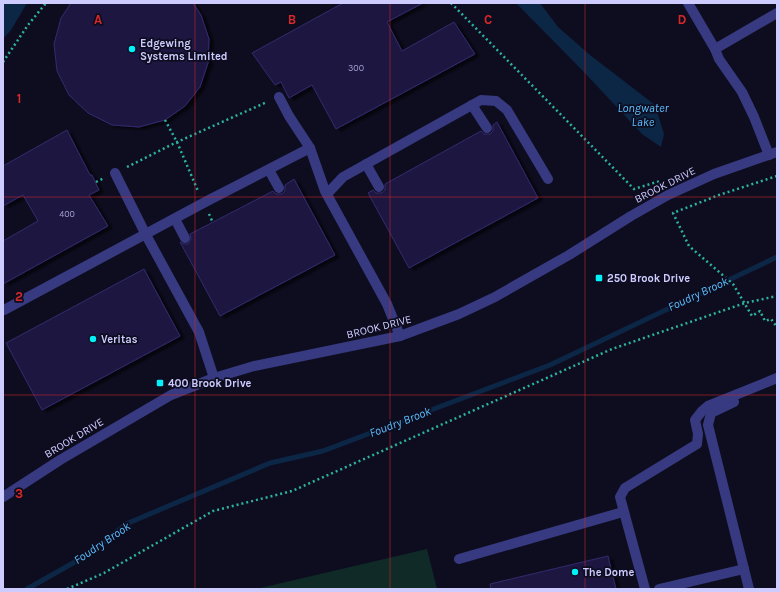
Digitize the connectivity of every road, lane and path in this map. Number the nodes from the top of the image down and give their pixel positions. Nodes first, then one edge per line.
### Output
1 (46, 3) edge
2 (452, 3) edge
3 (688, 3) edge
4 (777, 13) edge
5 (715, 49) junction
6 (3, 62) edge
7 (279, 97) joint
8 (472, 105) junction
9 (165, 120) dead end
10 (487, 128) dead end
11 (177, 142) junction
12 (310, 148) junction
13 (773, 154) edge
14 (183, 156) dead end
15 (366, 164) junction
16 (269, 170) junction
17 (115, 173) junction
18 (777, 176) edge
19 (548, 180) dead end
20 (660, 181) dead end
21 (96, 182) dead end
22 (379, 187) dead end
23 (279, 188) dead end
24 (327, 194) junction
25 (175, 219) junction
26 (146, 235) junction
27 (184, 238) dead end
28 (777, 296) edge
29 (745, 303) junction
30 (4, 310) dead end
31 (777, 327) edge
32 (400, 336) junction
33 (214, 378) junction
34 (777, 378) edge
35 (732, 396) junction
36 (3, 497) edge
37 (623, 512) junction
38 (459, 559) dead end
39 (744, 569) junction
40 (67, 589) edge
41 (645, 589) edge
42 (660, 589) edge
43 (749, 589) edge

1 - 6 path
2 - 20 path
3 - 5 street
4 - 5 street
5 - 13 street
7 - 11 path
7 - 12 street
8 - 10 street
8 - 15 street
8 - 19 street
9 - 11 path
11 - 14 path
11 - 17 path
12 - 16 street
12 - 24 street
13 - 32 street, BROOK DRIVE
15 - 22 street
15 - 24 street
16 - 23 street
16 - 25 street
17 - 21 path
17 - 26 street
18 - 29 path
24 - 32 street
25 - 26 street
25 - 27 street
26 - 30 street
26 - 33 street
28 - 29 path
29 - 31 path
29 - 40 path
32 - 33 street, BROOK DRIVE
33 - 36 street, BROOK DRIVE
34 - 35 street
35 - 37 street
35 - 39 street
37 - 38 street
37 - 41 street
39 - 42 street
39 - 43 street

